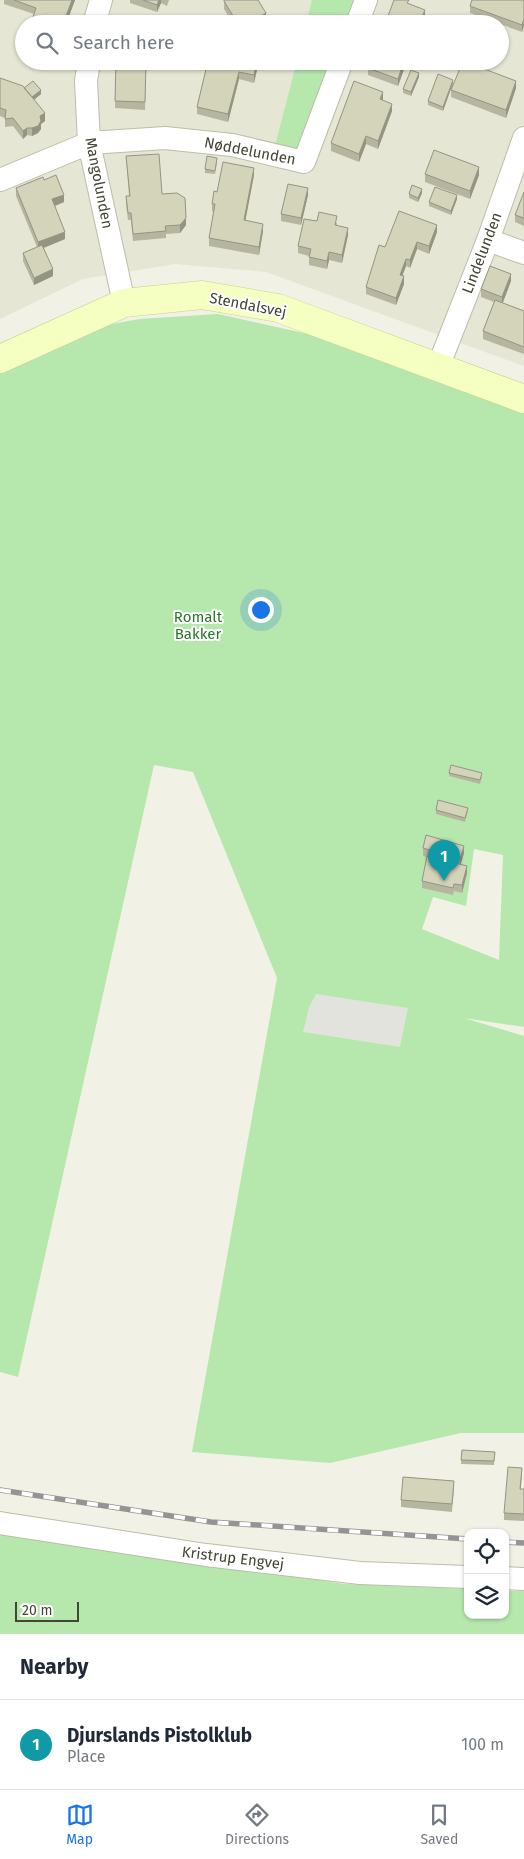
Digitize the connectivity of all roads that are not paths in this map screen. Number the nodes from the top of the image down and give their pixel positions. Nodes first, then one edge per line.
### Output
1 (101, 0) edge
2 (366, 0) edge
3 (97, 15) edge
4 (360, 15) edge
5 (88, 70) edge
6 (339, 70) edge
7 (524, 138) edge
8 (90, 143) junction
9 (0, 180) edge
10 (488, 240) junction
11 (524, 253) edge
12 (124, 303) junction
13 (0, 359) edge
14 (438, 367) junction
15 (524, 399) edge
16 (0, 1523) edge
17 (464, 1577) edge
18 (509, 1578) edge
19 (524, 1579) edge

1 - 3 street
2 - 4 street
5 - 8 street, Mangolunden
6 - 8 street, Nøddelunden
7 - 10 street, Lindelunden
8 - 9 street
8 - 12 street, Mangolunden
10 - 11 street
10 - 14 street, Lindelunden
12 - 13 street, Stendalsvej
12 - 14 street, Stendalsvej
14 - 15 street, Stendalsvej
16 - 17 street, Kristrup Engvej
18 - 19 street

